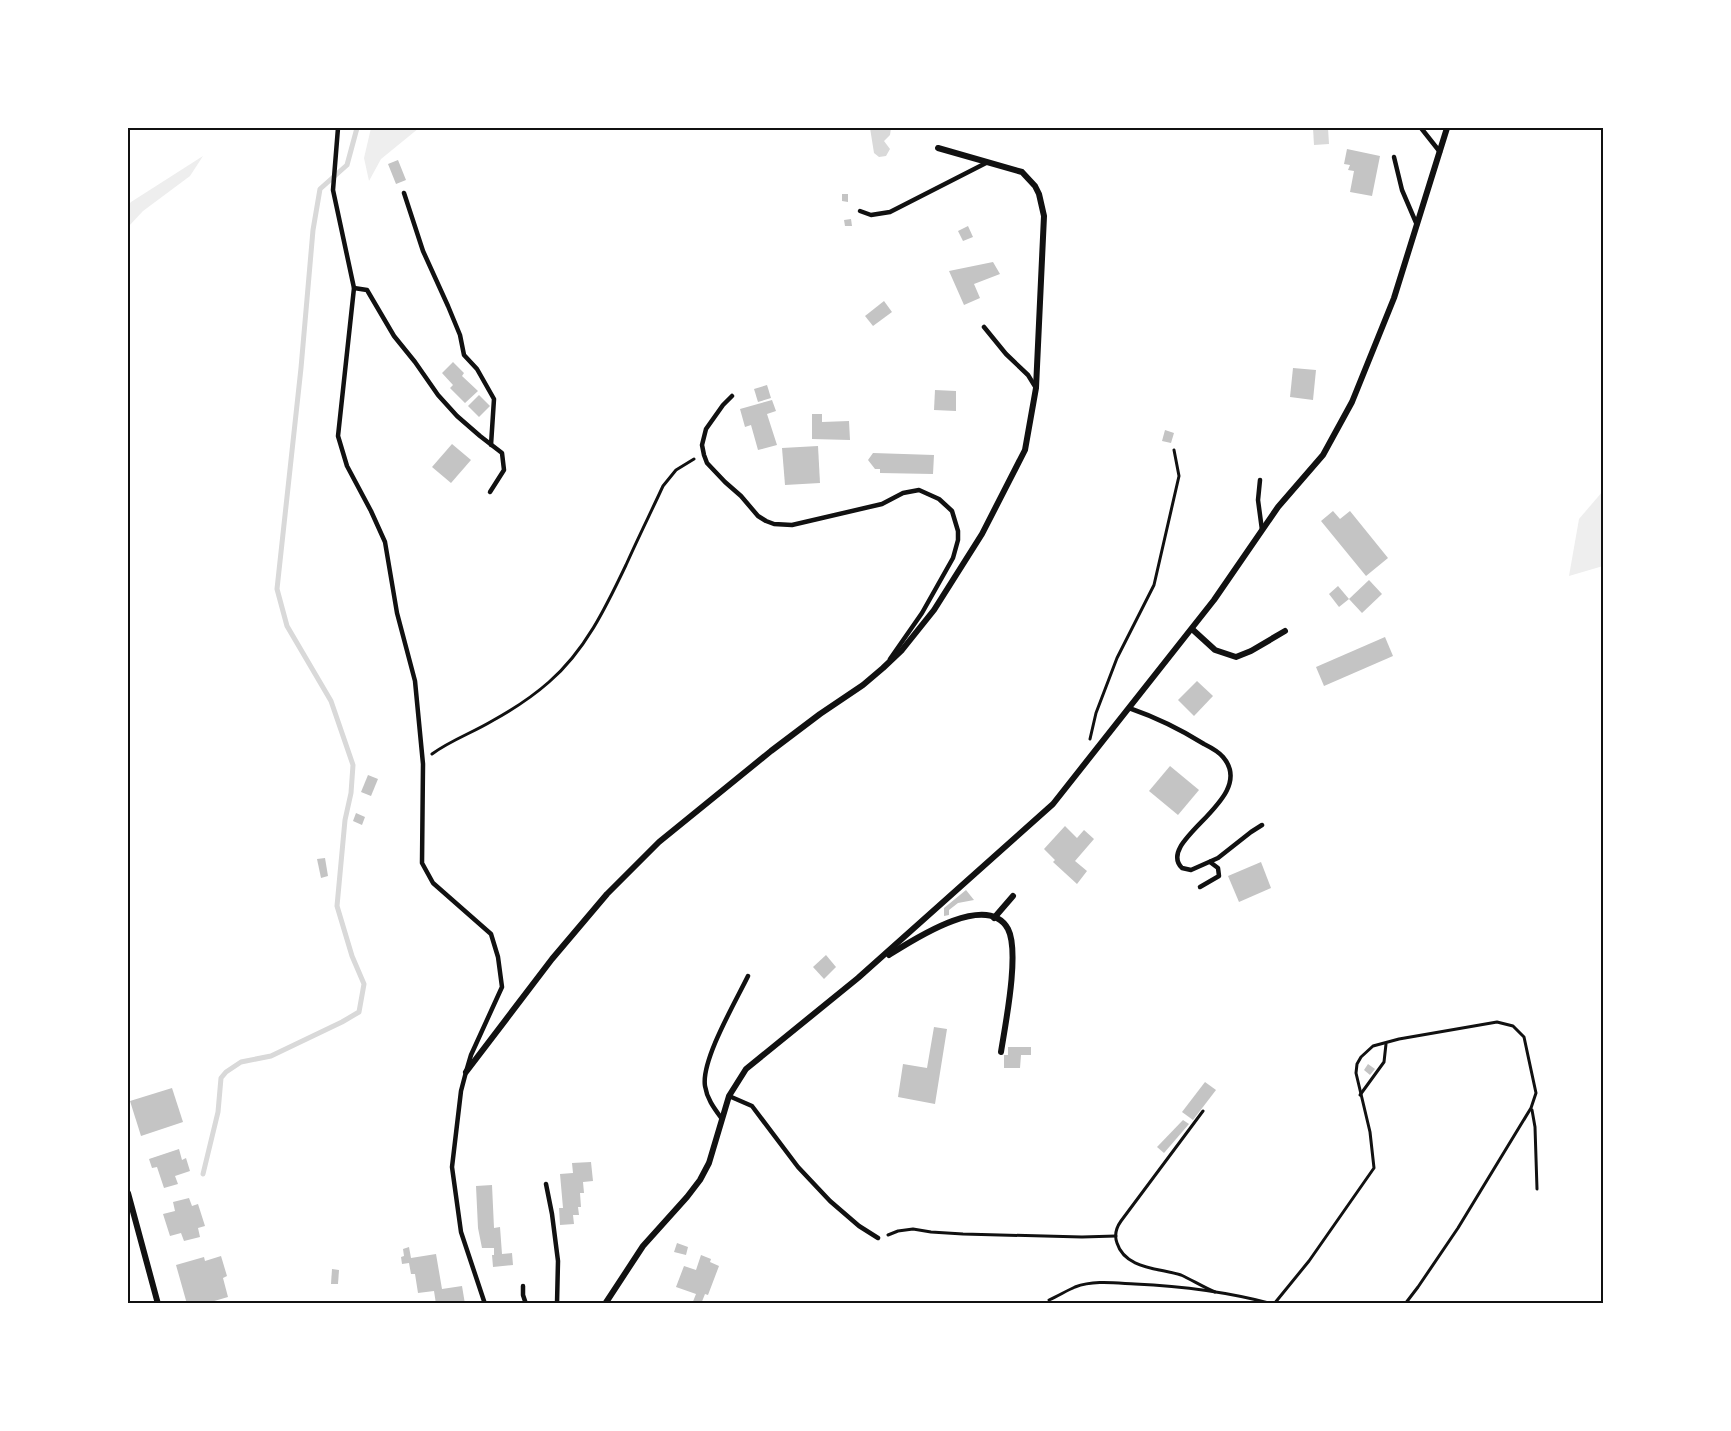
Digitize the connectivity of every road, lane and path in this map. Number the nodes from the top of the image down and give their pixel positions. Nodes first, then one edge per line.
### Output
1 (338, 128) edge
2 (1420, 128) edge
3 (1447, 128) edge
4 (938, 148) dead end
5 (1440, 152) junction
6 (1394, 157) dead end
7 (986, 163) junction
8 (404, 193) dead end
9 (860, 211) dead end
10 (1417, 225) junction
11 (354, 288) junction
12 (984, 327) dead end
13 (1036, 388) junction
14 (732, 396) dead end
15 (490, 445) junction
16 (1174, 450) dead end
17 (704, 455) junction
18 (1260, 480) dead end
19 (490, 492) dead end
20 (1262, 530) junction
21 (1192, 629) junction
22 (1285, 631) dead end
23 (883, 668) junction
24 (1129, 708) junction
25 (1091, 756) junction
26 (423, 764) junction
27 (1262, 825) dead end
28 (1210, 862) junction
29 (1200, 887) dead end
30 (1014, 896) dead end
31 (994, 918) junction
32 (869, 968) junction
33 (748, 976) dead end
34 (1386, 1044) junction
35 (1001, 1052) dead end
36 (466, 1072) junction
37 (1360, 1095) junction
38 (729, 1096) junction
39 (1532, 1108) junction
40 (1203, 1111) dead end
41 (722, 1119) junction
42 (546, 1184) dead end
43 (1537, 1189) dead end
44 (128, 1193) edge
45 (1116, 1236) junction
46 (878, 1238) joint
47 (523, 1286) dead end
48 (1215, 1292) junction
49 (1050, 1300) dead end
50 (158, 1304) edge
51 (485, 1304) edge
52 (526, 1304) edge
53 (557, 1304) edge
54 (605, 1304) edge
55 (1273, 1304) edge
56 (1405, 1304) edge

1 - 11 lane
2 - 5 lane
3 - 5 street
4 - 7 street
5 - 10 street
6 - 10 lane
7 - 9 lane
7 - 13 street
8 - 15 lane
10 - 20 street
11 - 15 lane
11 - 26 lane
12 - 13 lane
13 - 23 street
14 - 17 lane
15 - 19 lane
16 - 25 path
17 - 23 lane
17 - 26 path
18 - 20 lane
20 - 21 street
21 - 22 street
21 - 24 street
23 - 36 street
24 - 25 street
24 - 28 lane
25 - 32 street
26 - 36 lane
27 - 28 lane
28 - 29 lane
30 - 31 street
31 - 32 street
31 - 35 street
32 - 38 street
33 - 41 lane
34 - 37 path
34 - 37 path
34 - 39 path
36 - 51 lane
37 - 55 path
38 - 41 street
38 - 46 lane
39 - 43 path
39 - 56 path
40 - 45 path
41 - 54 street
42 - 53 lane
44 - 50 street
45 - 46 path
45 - 48 path
47 - 52 lane
48 - 49 path
48 - 55 path

